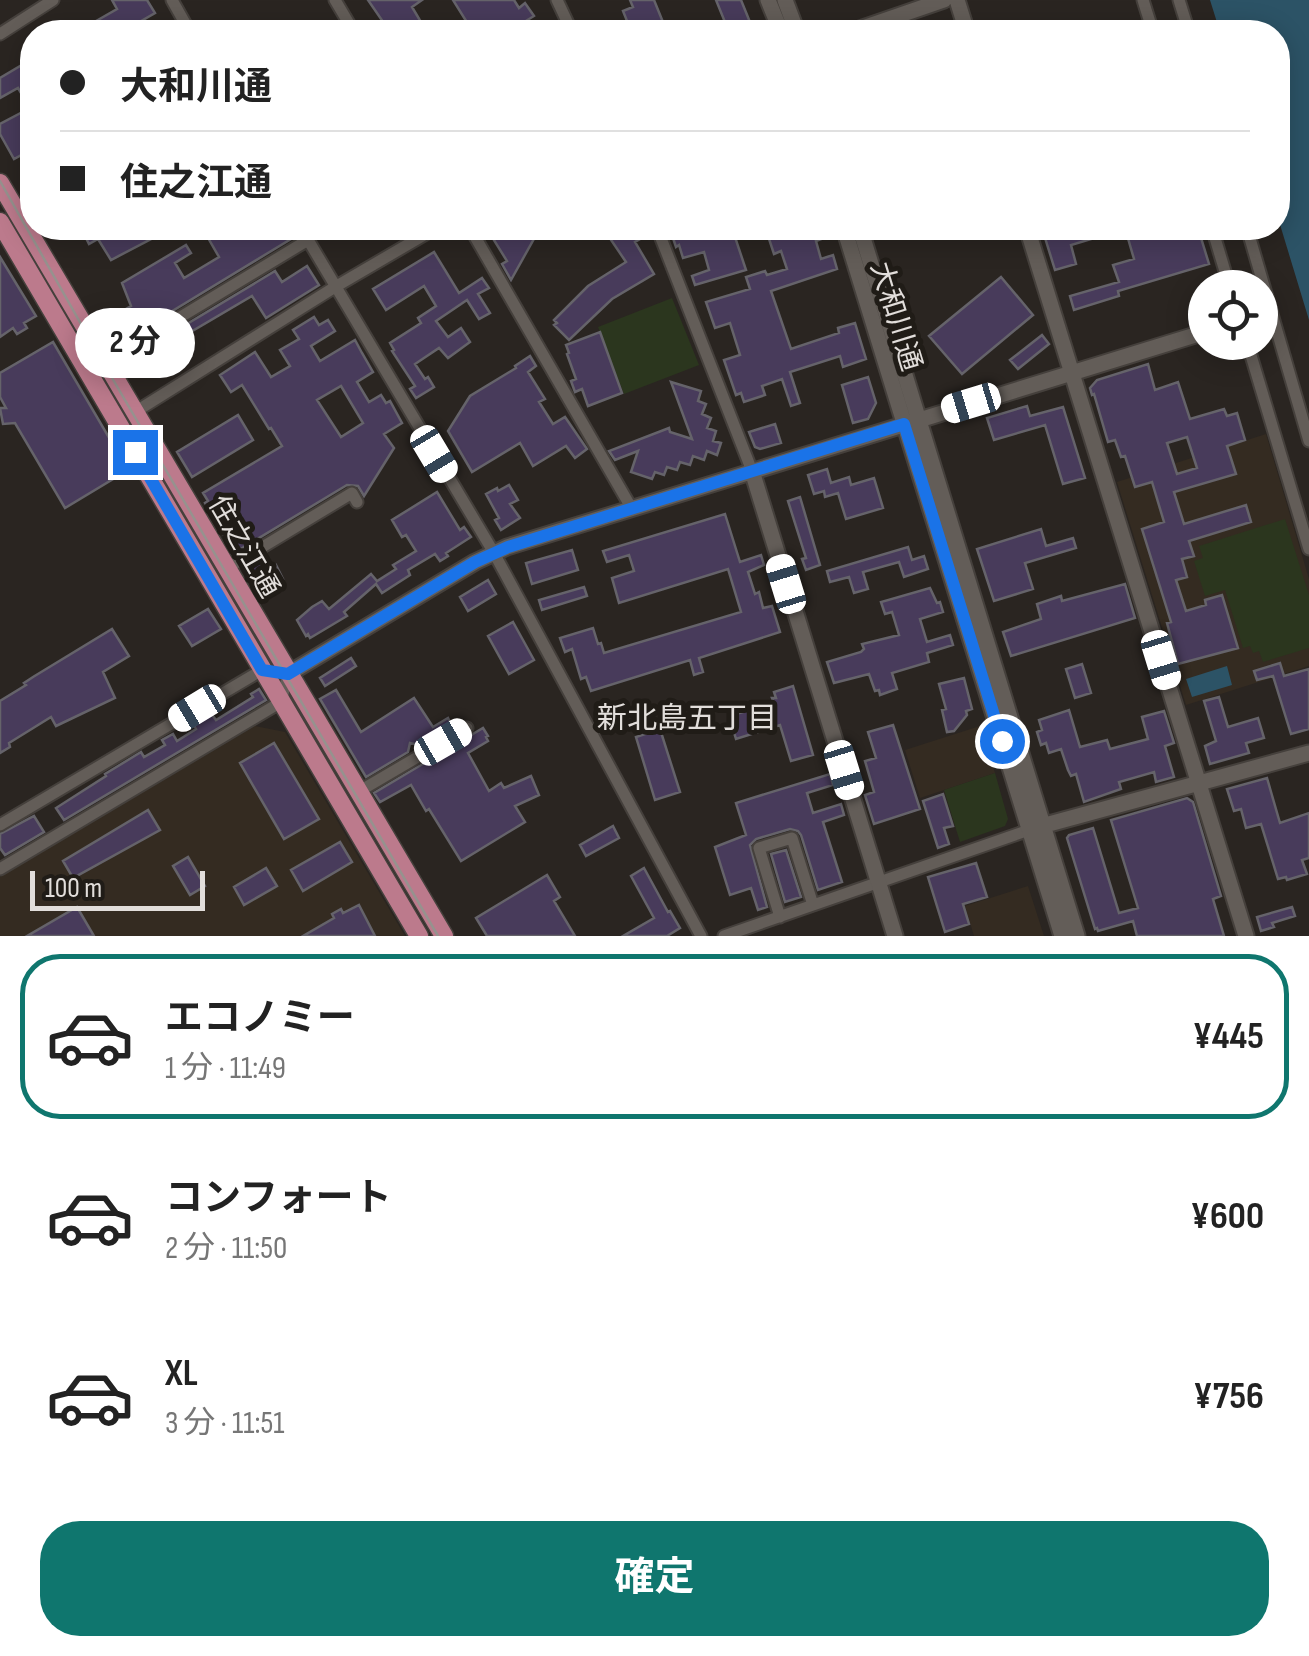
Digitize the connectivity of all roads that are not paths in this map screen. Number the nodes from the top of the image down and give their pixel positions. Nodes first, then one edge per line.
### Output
1 (53, 0) edge
2 (944, 0) edge
3 (22, 20) edge
4 (886, 20) edge
5 (0, 183) edge
6 (20, 217) edge
7 (0, 222) edge
8 (34, 240) edge
9 (308, 240) joint
10 (416, 240) edge
11 (477, 240) edge
12 (661, 240) edge
13 (848, 240) edge
14 (863, 240) edge
15 (1030, 240) edge
16 (1216, 240) edge
17 (1250, 240) edge
18 (1225, 270) edge
19 (334, 288) junction
20 (1188, 337) edge
21 (1252, 360) edge
22 (106, 362) junction
23 (1071, 372) junction
24 (135, 412) junction
25 (912, 422) junction
26 (1309, 441) edge
27 (752, 471) junction
28 (357, 502) dead end
29 (632, 509) junction
30 (1309, 548) edge
31 (494, 554) junction
32 (226, 568) junction
33 (262, 670) junction
34 (288, 674) junction
35 (281, 702) junction
36 (467, 728) dead end
37 (1309, 753) edge
38 (1200, 783) junction
39 (358, 792) junction
40 (0, 825) edge
41 (1037, 827) junction
42 (0, 869) edge
43 (879, 883) junction
44 (814, 905) junction
45 (780, 916) junction
46 (419, 936) edge
47 (444, 936) edge
48 (701, 936) edge
49 (724, 936) edge
50 (895, 936) edge
51 (1062, 936) edge
52 (1078, 936) edge
53 (1246, 936) edge

1 - 3 street
2 - 4 street
5 - 6 main road, 住之江通
7 - 33 main road, 住之江通
8 - 22 main road, 住之江通
9 - 19 street
9 - 22 street
10 - 19 street
11 - 29 street
12 - 27 street
13 - 25 street, 大和川通
14 - 25 street, 大和川通
15 - 23 street
16 - 18 street
17 - 26 street
19 - 24 street
19 - 31 street
20 - 23 street
21 - 30 street
22 - 24 main road, 住之江通
23 - 25 street
23 - 38 street
24 - 32 main road, 住之江通
25 - 27 street
25 - 41 street, 大和川通
27 - 29 street
27 - 43 street
28 - 32 street
29 - 31 street
31 - 34 street
31 - 48 street
32 - 34 main road, 住之江通
33 - 34 street
33 - 35 main road, 住之江通
33 - 40 street
34 - 35 street
34 - 39 main road, 住之江通
35 - 42 street
35 - 46 main road, 住之江通
36 - 39 street
37 - 38 street
38 - 41 street
38 - 53 street
39 - 47 main road, 住之江通
41 - 43 street
41 - 51 street, 大和川通
41 - 52 street, 大和川通
43 - 44 street
43 - 50 street
44 - 45 street
44 - 45 street
45 - 49 street

